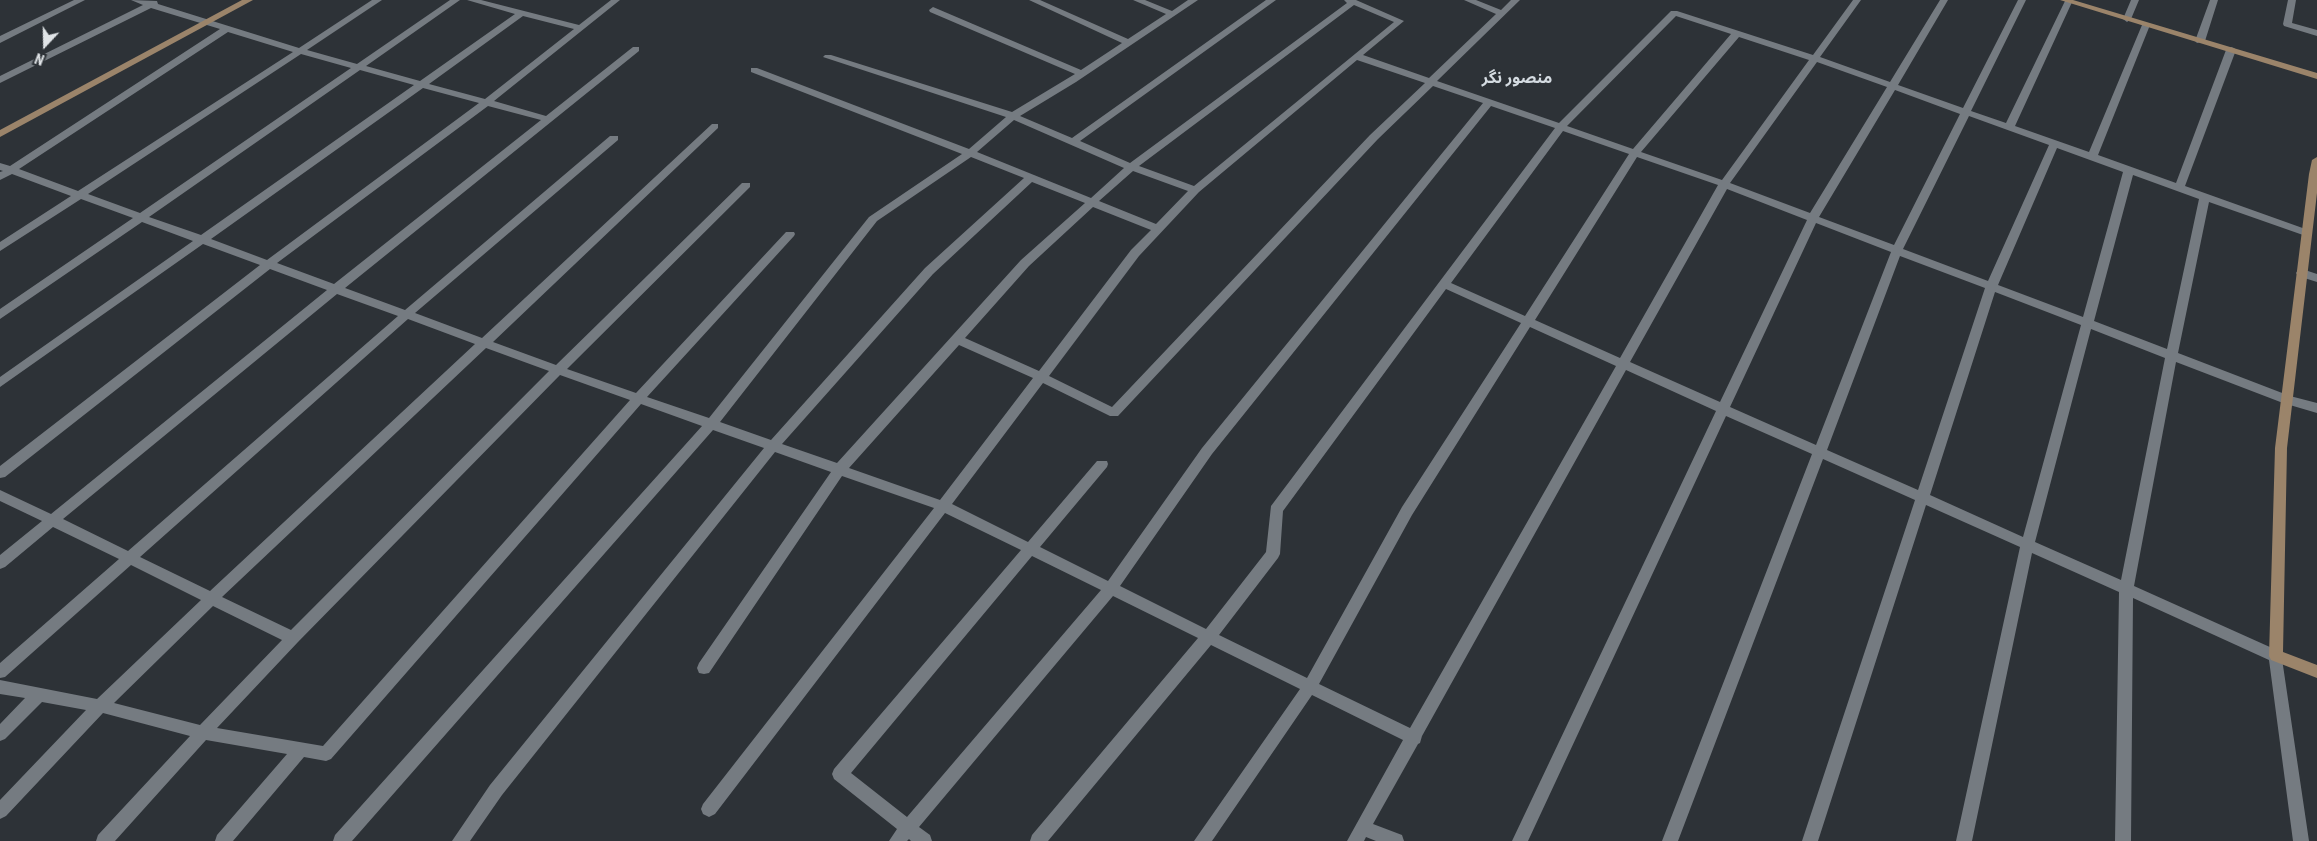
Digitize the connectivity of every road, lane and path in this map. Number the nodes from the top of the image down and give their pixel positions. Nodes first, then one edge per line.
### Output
1 (81, 0) edge
2 (135, 0) edge
3 (159, 0) edge
4 (249, 0) edge
5 (378, 0) edge
6 (456, 0) edge
7 (471, 0) edge
8 (616, 0) edge
9 (1033, 0) edge
10 (1138, 0) edge
11 (1194, 0) edge
12 (1272, 0) edge
13 (1468, 0) edge
14 (1516, 0) edge
15 (1857, 0) edge
16 (1944, 0) edge
17 (2022, 0) edge
18 (2134, 0) edge
19 (2214, 0) edge
20 (2292, 0) edge
21 (1351, 1) edge
22 (2066, 1) edge
23 (491, 2) edge
24 (150, 5) junction
25 (933, 10) dead end
26 (522, 13) junction
27 (1173, 14) junction
28 (1503, 14) junction
29 (2127, 19) junction
30 (206, 23) junction
31 (2146, 25) junction
32 (581, 28) junction
33 (226, 29) junction
34 (1737, 33) junction
35 (2317, 33) edge
36 (0, 40) edge
37 (2200, 41) junction
38 (1129, 43) junction
39 (636, 49) dead end
40 (2231, 50) junction
41 (300, 51) junction
42 (1356, 56) junction
43 (828, 58) dead end
44 (1813, 58) junction
45 (360, 68) junction
46 (754, 70) dead end
47 (1082, 74) junction
48 (2317, 76) edge
49 (0, 80) edge
50 (1432, 82) junction
51 (421, 84) junction
52 (1892, 86) junction
53 (1489, 102) junction
54 (486, 103) junction
55 (1965, 112) junction
56 (1014, 116) junction
57 (547, 119) junction
58 (715, 126) dead end
59 (1561, 127) junction
60 (2010, 128) junction
61 (0, 134) edge
62 (614, 138) dead end
63 (1073, 142) junction
64 (2054, 144) junction
65 (970, 153) junction
66 (1635, 153) junction
67 (2092, 157) junction
68 (2317, 160) edge
69 (1131, 167) junction
70 (6, 168) edge
71 (2129, 170) junction
72 (2315, 174) edge
73 (0, 177) edge
74 (1030, 178) junction
75 (1724, 184) junction
76 (746, 185) dead end
77 (2179, 188) junction
78 (1195, 190) junction
79 (80, 195) junction
80 (2205, 197) junction
81 (1092, 203) junction
82 (142, 217) junction
83 (1813, 218) junction
84 (2310, 228) edge
85 (1158, 229) junction
86 (790, 234) dead end
87 (200, 240) junction
88 (0, 247) edge
89 (1897, 250) junction
90 (269, 264) junction
91 (2302, 273) junction
92 (2317, 278) edge
93 (1444, 284) junction
94 (1991, 287) junction
95 (337, 288) junction
96 (407, 314) junction
97 (0, 315) edge
98 (1528, 322) junction
99 (2086, 323) junction
100 (957, 339) junction
101 (483, 342) junction
102 (2171, 356) junction
103 (1623, 364) junction
104 (558, 370) junction
105 (1041, 377) junction
106 (0, 383) edge
107 (639, 398) junction
108 (2287, 400) junction
109 (2317, 408) edge
110 (1723, 409) junction
111 (712, 423) junction
112 (772, 447) junction
113 (1820, 452) junction
114 (1102, 464) dead end
115 (839, 470) junction
116 (0, 473) edge
117 (0, 495) edge
118 (1922, 498) junction
119 (944, 506) junction
120 (50, 520) junction
121 (2026, 545) junction
122 (1030, 549) junction
123 (130, 558) junction
124 (0, 563) edge
125 (1111, 588) junction
126 (2126, 589) junction
127 (214, 597) junction
128 (1209, 636) junction
129 (293, 638) junction
130 (2276, 656) junction
131 (704, 668) dead end
132 (0, 672) edge
133 (2317, 672) edge
134 (1310, 686) junction
135 (0, 687) edge
136 (40, 694) junction
137 (100, 706) junction
138 (202, 732) junction
139 (0, 734) edge
140 (1415, 738) junction
141 (300, 750) junction
142 (709, 808) dead end
143 (0, 811) edge
144 (909, 829) junction
145 (1359, 834) edge
146 (104, 841) edge
147 (223, 841) edge
148 (342, 841) edge
149 (460, 841) edge
150 (897, 841) edge
151 (924, 841) edge
152 (1038, 841) edge
153 (1202, 841) edge
154 (1396, 841) edge
155 (1520, 841) edge
156 (1670, 841) edge
157 (1810, 841) edge
158 (1964, 841) edge
159 (2123, 841) edge
160 (2301, 841) edge

1 - 36 street
2 - 24 street
3 - 24 street
4 - 30 street
5 - 41 street
6 - 45 street
7 - 23 street
8 - 32 street
9 - 38 street
10 - 27 street
11 - 27 street
12 - 63 street
13 - 28 street
14 - 28 street
15 - 44 street
16 - 52 street
17 - 55 street
18 - 29 street
19 - 37 street
20 - 35 street
21 - 42 street
21 - 69 street
22 - 29 street
22 - 60 street
23 - 26 street
24 - 30 street
24 - 49 street
25 - 47 street
26 - 32 street
26 - 51 street
27 - 38 street
28 - 50 street
29 - 31 street
30 - 33 street
30 - 61 street
31 - 37 street
31 - 67 street
32 - 54 street
33 - 41 street
33 - 70 street
34 - 44 street
34 - 59 street
34 - 66 street
37 - 40 street
38 - 47 street
39 - 57 street
40 - 48 street
40 - 77 street
41 - 45 street
41 - 79 street
42 - 50 street
42 - 78 street
43 - 56 street
44 - 52 street
44 - 75 street
45 - 51 street
45 - 82 street
46 - 65 street
47 - 56 street
50 - 53 street
50 - 105 street
51 - 54 street
51 - 87 street
52 - 55 street
52 - 83 street
53 - 59 street
53 - 125 street
54 - 57 street
54 - 90 street
55 - 60 street
55 - 89 street
56 - 63 street
56 - 65 street
57 - 95 street
58 - 101 street
59 - 66 street
59 - 93 street
60 - 64 street
62 - 96 street
63 - 69 street
64 - 67 street
64 - 94 street
65 - 74 street
65 - 111 street
66 - 75 street
66 - 98 street
67 - 71 street
68 - 72 street
69 - 78 street
69 - 81 street
70 - 73 street
70 - 79 street
71 - 77 street
71 - 99 street
72 - 84 street
74 - 81 street
74 - 112 street
75 - 83 street
75 - 103 street
76 - 104 street
77 - 80 street
78 - 85 street
79 - 82 street
79 - 88 street
80 - 84 street
80 - 102 street
81 - 85 street
81 - 100 street
82 - 87 street
82 - 97 street
83 - 89 street
83 - 110 street
84 - 91 street
85 - 105 street
86 - 107 street
87 - 90 street
87 - 106 street
89 - 94 street
89 - 113 street
90 - 95 street
90 - 116 street
91 - 92 street
91 - 108 street
93 - 98 street
93 - 128 street
94 - 99 street
94 - 118 street
95 - 96 street
95 - 120 street
96 - 101 street
96 - 123 street
98 - 103 street
98 - 134 street
99 - 102 street
99 - 121 street
100 - 105 street
100 - 115 street
101 - 104 street
101 - 127 street
102 - 108 street
102 - 126 street
103 - 110 street
103 - 140 street
104 - 107 street
104 - 129 street
105 - 119 street
107 - 111 street
107 - 141 street
108 - 109 street
108 - 130 street
110 - 113 street
110 - 155 street
111 - 112 street
111 - 148 street
112 - 115 street
112 - 149 street
113 - 118 street
113 - 156 street
114 - 122 street
115 - 119 street
115 - 131 street
117 - 120 street
118 - 121 street
118 - 157 street
119 - 122 street
119 - 142 street
120 - 123 street
120 - 124 street
121 - 126 street
121 - 158 street
122 - 125 street
122 - 144 street
123 - 127 street
123 - 132 street
125 - 128 street
125 - 144 street
126 - 130 street
126 - 159 street
127 - 129 street
127 - 137 street
128 - 134 street
128 - 152 street
129 - 138 street
130 - 133 street
130 - 160 street
134 - 140 street
134 - 153 street
135 - 136 street
136 - 137 street
136 - 139 street
137 - 138 street
137 - 143 street
138 - 141 street
138 - 146 street
140 - 145 street
141 - 147 street
144 - 150 street
144 - 151 street
145 - 154 street

